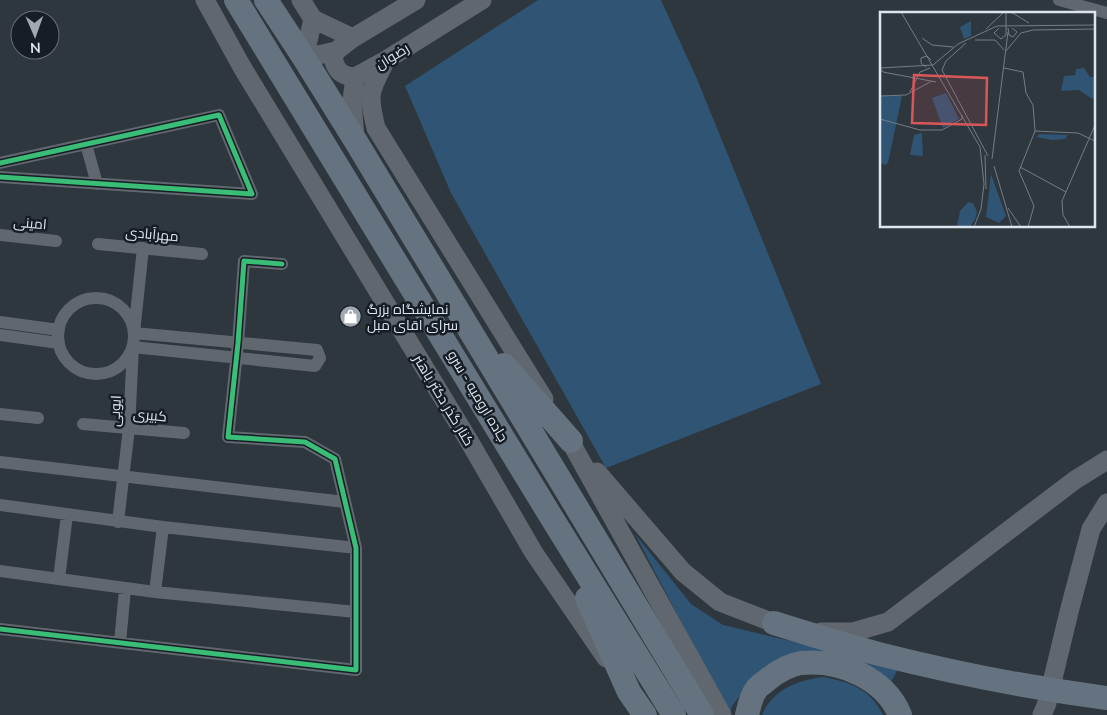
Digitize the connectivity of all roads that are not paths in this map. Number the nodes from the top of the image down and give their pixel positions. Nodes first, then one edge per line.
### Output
1 (205, 0) edge
2 (236, 0) edge
3 (266, 0) edge
4 (302, 0) edge
5 (416, 0) edge
6 (482, 0) edge
7 (1059, 0) edge
8 (1107, 13) edge
9 (313, 19) junction
10 (354, 38) junction
11 (336, 51) junction
12 (304, 58) junction
13 (386, 60) junction
14 (355, 77) junction
15 (355, 140) junction
16 (86, 144) junction
17 (0, 163) edge
18 (0, 177) edge
19 (97, 184) junction
20 (0, 236) edge
21 (56, 241) dead end
22 (98, 244) dead end
23 (143, 248) junction
24 (202, 254) dead end
25 (282, 264) dead end
26 (465, 321) junction
27 (0, 322) edge
28 (59, 330) junction
29 (134, 334) junction
30 (0, 335) edge
31 (238, 343) junction
32 (59, 344) junction
33 (133, 347) junction
34 (236, 356) junction
35 (0, 414) edge
36 (38, 418) dead end
37 (84, 424) dead end
38 (129, 428) junction
39 (184, 433) dead end
40 (570, 441) junction
41 (1107, 460) edge
42 (0, 462) edge
43 (124, 476) junction
44 (345, 502) junction
45 (1107, 504) edge
46 (0, 506) edge
47 (550, 514) junction
48 (67, 515) junction
49 (118, 522) junction
50 (163, 528) junction
51 (356, 548) junction
52 (0, 571) edge
53 (615, 572) junction
54 (59, 579) junction
55 (125, 588) junction
56 (155, 592) junction
57 (356, 612) junction
58 (774, 623) junction
59 (0, 629) edge
60 (120, 643) junction
61 (629, 692) junction
62 (1107, 698) edge
63 (638, 715) edge
64 (645, 715) edge
65 (674, 715) edge
66 (702, 715) edge
67 (721, 715) edge
68 (747, 715) edge
69 (900, 715) edge
70 (1042, 715) edge

1 - 61 main road, کنار گذر دکتر باهنر
2 - 47 highway, جاده ارومیه - سرو
3 - 12 highway, جاده ارومیه - سرو
4 - 9 main road
5 - 10 main road
6 - 13 main road, رضوان
7 - 8 street
9 - 10 main road
9 - 12 main road
10 - 11 main road
11 - 12 main road
11 - 14 main road
12 - 15 highway, جاده ارومیه - سرو
13 - 14 main road, رضوان
13 - 40 main road
14 - 15 main road
15 - 26 highway, جاده ارومیه - سرو
16 - 17 street
16 - 19 street
16 - 19 street
18 - 19 street
20 - 21 street, امینی
22 - 23 street, مهرآبادی
23 - 24 street, مهرآبادی
23 - 29 street
25 - 31 street
26 - 40 highway
26 - 53 highway, جاده ارومیه - سرو
27 - 28 street
28 - 29 street
28 - 32 street
29 - 31 street
29 - 33 street
30 - 32 street
31 - 34 street
31 - 34 street
32 - 33 street
33 - 34 street
33 - 38 street, ایوبی
34 - 44 street
35 - 36 street
37 - 38 street, کبیری
38 - 39 street, کبیری
38 - 43 street, ایوبی
40 - 58 main road
40 - 67 main road
41 - 58 main road
42 - 43 street
43 - 44 street
43 - 49 street, ایوبی
44 - 51 street
45 - 70 main road
46 - 48 street
47 - 61 highway
47 - 65 highway, جاده ارومیه - سرو
48 - 49 street
48 - 54 street
49 - 50 street
50 - 51 street
50 - 56 street
51 - 57 street
52 - 54 street
53 - 66 highway, جاده ارومیه - سرو
53 - 67 highway
54 - 55 street
55 - 56 street
55 - 60 street
56 - 57 street
57 - 60 street
58 - 62 highway
59 - 60 street
61 - 63 main road, کنار گذر دکتر باهنر
61 - 64 highway
68 - 69 highway

